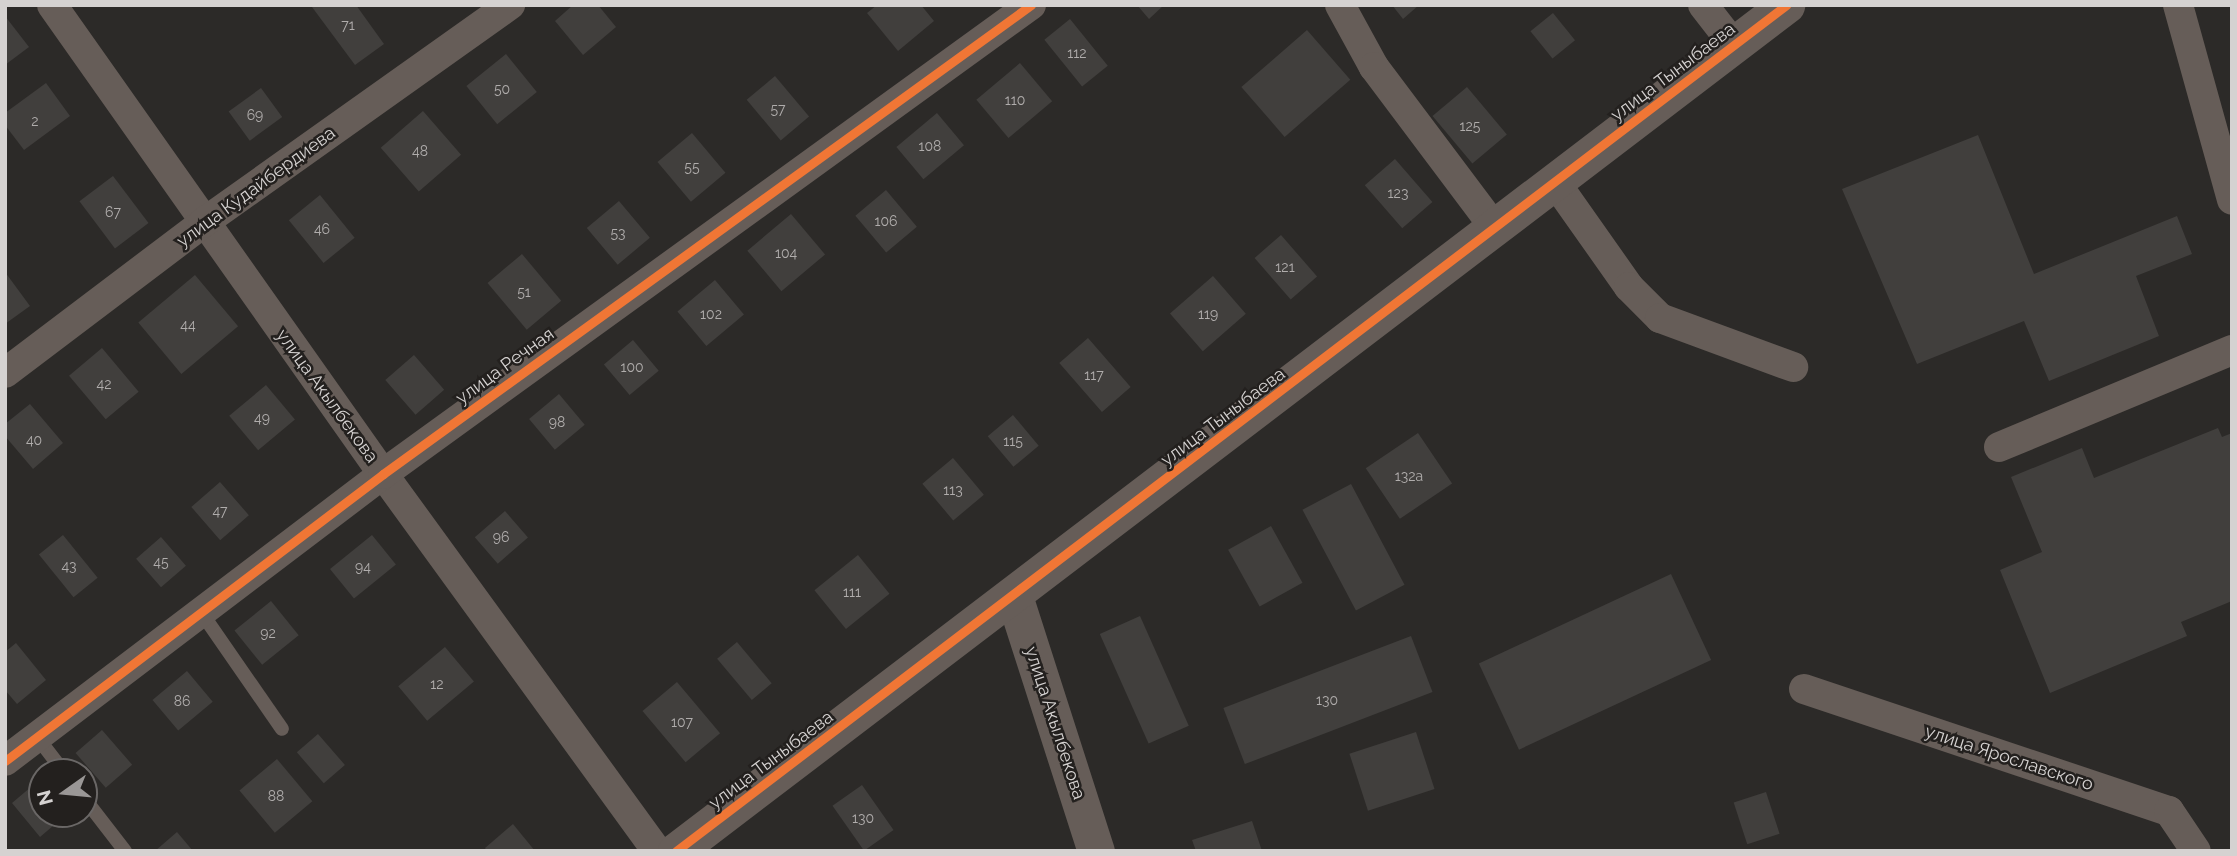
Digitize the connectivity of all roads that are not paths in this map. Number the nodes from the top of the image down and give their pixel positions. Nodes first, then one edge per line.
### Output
1 (52, 5) edge
2 (510, 5) edge
3 (1031, 5) edge
4 (1340, 5) edge
5 (1703, 5) edge
6 (1786, 5) edge
7 (2178, 5) edge
8 (1734, 45) junction
9 (1555, 182) junction
10 (2232, 200) edge
11 (204, 223) junction
12 (1495, 228) junction
13 (2232, 350) edge
14 (1793, 367) dead end
15 (5, 373) edge
16 (1999, 447) dead end
17 (383, 474) junction
18 (1014, 596) junction
19 (201, 612) junction
20 (1804, 690) dead end
21 (282, 729) dead end
22 (37, 737) junction
23 (53, 758) edge
24 (5, 761) edge
25 (98, 816) edge
26 (125, 851) edge
27 (657, 851) edge
28 (676, 851) edge
29 (1096, 851) edge
30 (2196, 851) edge

1 - 11 street, улица Акылбекова
2 - 11 street, улица Кудайбердиева
3 - 17 street, улица Речная
4 - 12 street
5 - 8 street
6 - 8 street, улица Тыныбаева
7 - 10 street
8 - 9 street, улица Тыныбаева
9 - 12 street, улица Тыныбаева
9 - 14 street
11 - 15 street, улица Кудайбердиева
11 - 17 street, улица Акылбекова
12 - 18 street, улица Тыныбаева
13 - 16 street
17 - 19 street, улица Речная
17 - 27 street, улица Акылбекова
18 - 28 street, улица Тыныбаева
18 - 29 street, улица Акылбекова
19 - 21 lane
19 - 22 street, улица Речная
20 - 30 street, улица Ярославского
22 - 23 lane
22 - 24 street, улица Речная
25 - 26 lane

